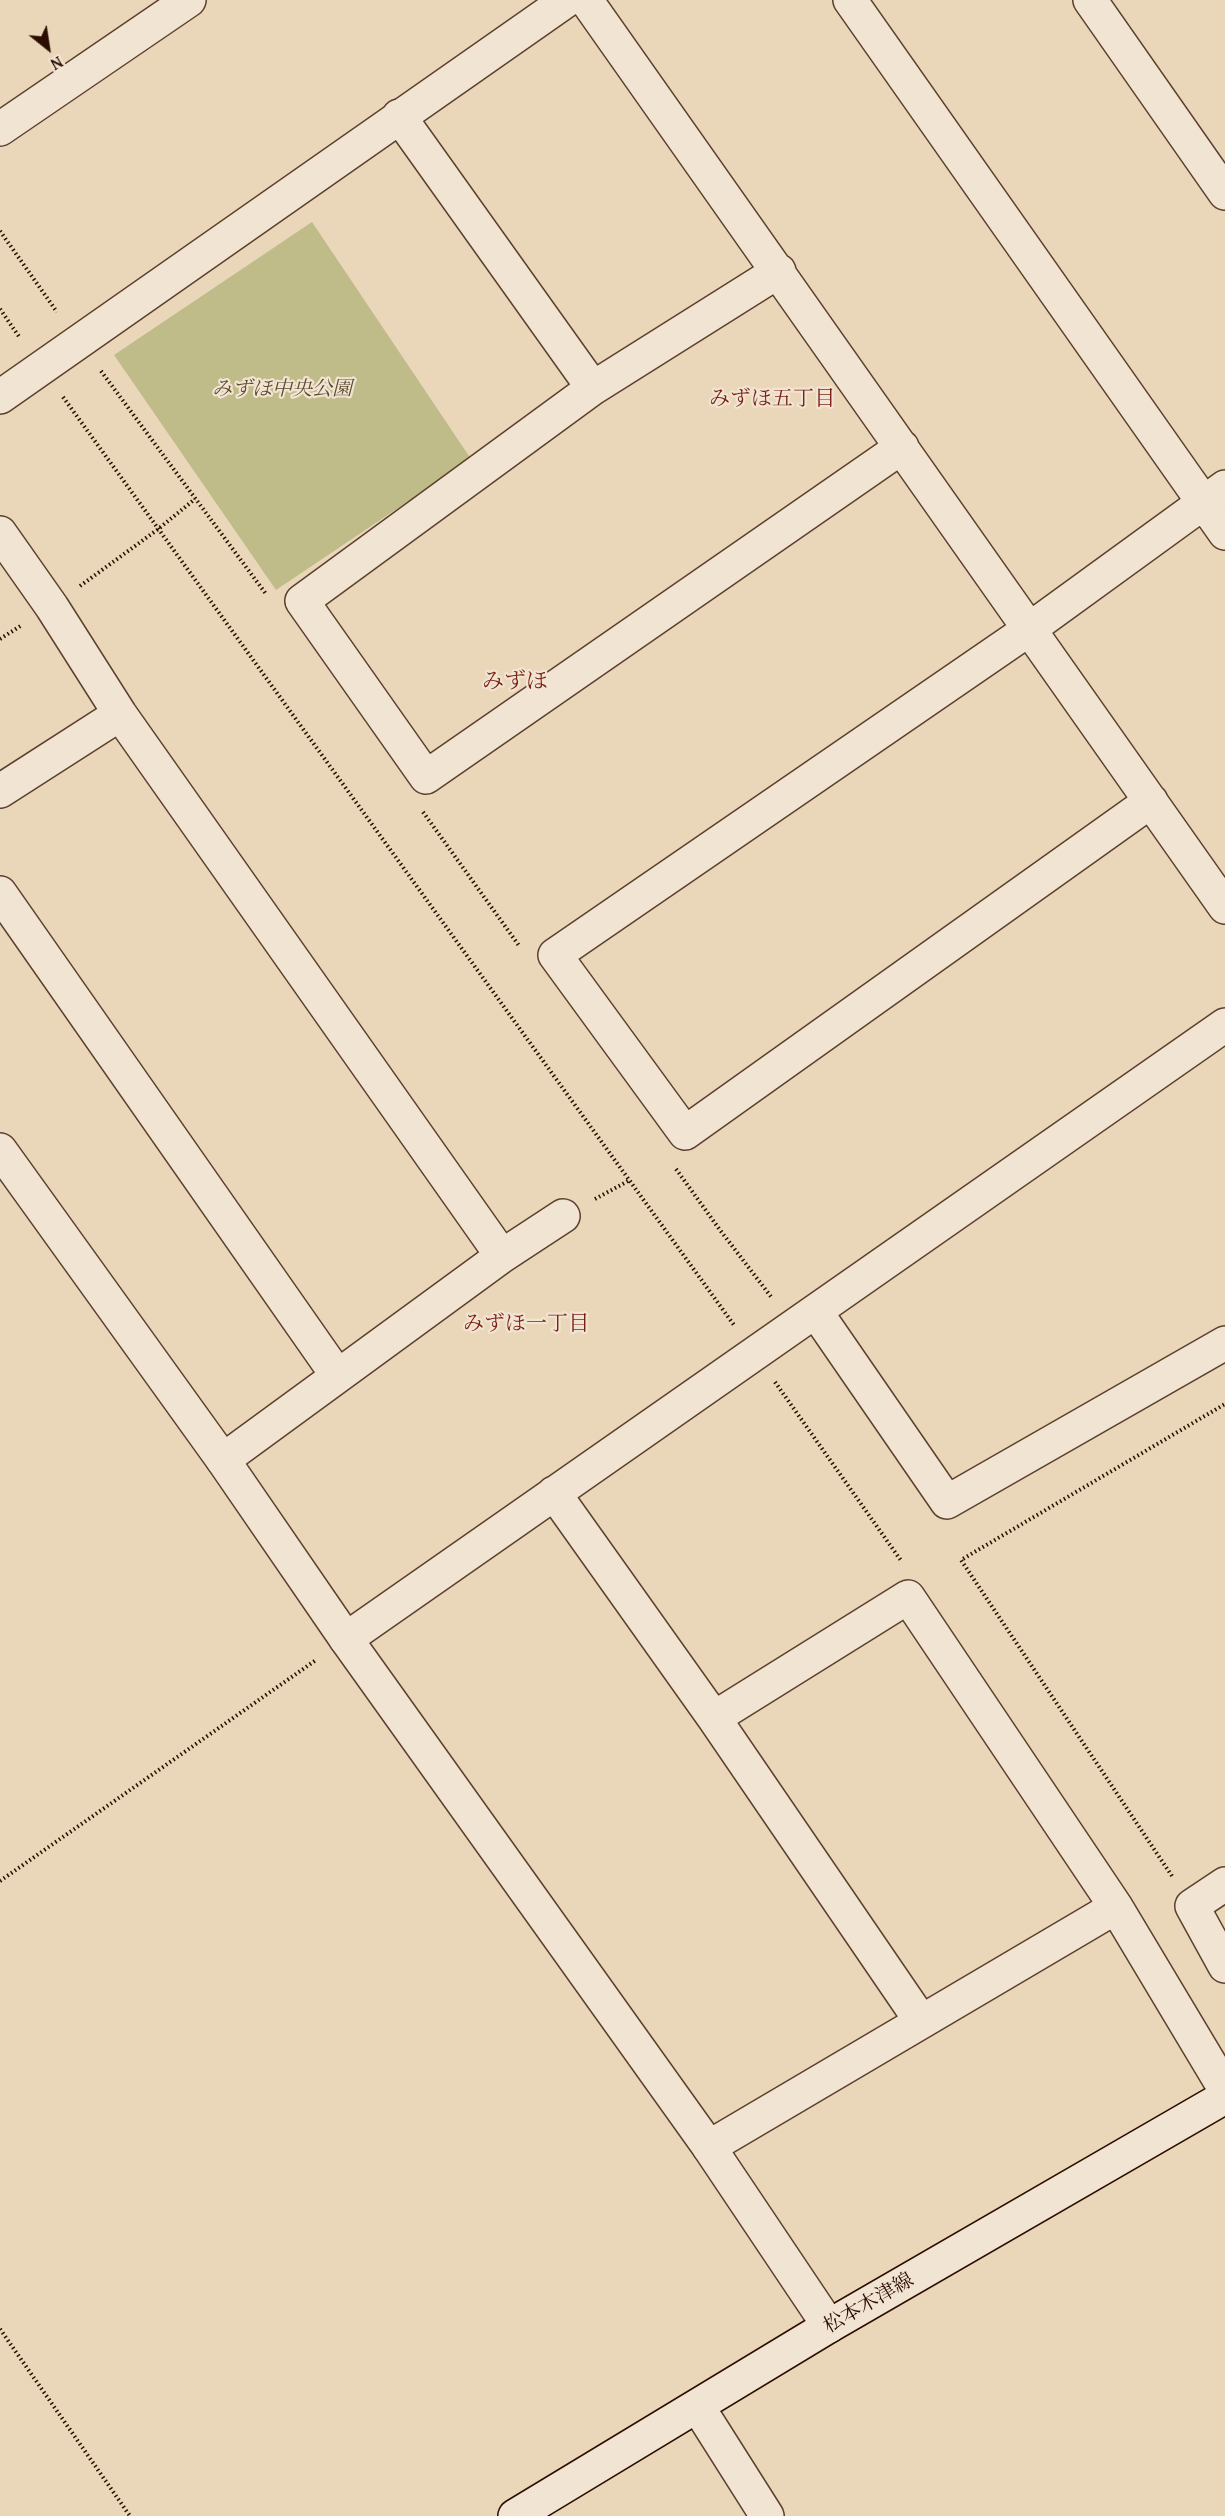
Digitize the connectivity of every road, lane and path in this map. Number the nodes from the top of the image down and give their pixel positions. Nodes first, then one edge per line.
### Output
1 (189, 0) edge
2 (567, 0) edge
3 (586, 0) edge
4 (850, 0) edge
5 (1090, 0) edge
6 (399, 116) junction
7 (0, 129) edge
8 (1225, 193) edge
9 (0, 231) edge
10 (778, 271) junction
11 (79, 342) junction
12 (42, 368) junction
13 (593, 388) junction
14 (0, 397) edge
15 (902, 447) junction
16 (1214, 494) edge
17 (195, 499) junction
18 (157, 530) junction
19 (0, 533) edge
20 (1225, 533) edge
21 (270, 600) dead end
22 (52, 607) junction
23 (1031, 628) junction
24 (120, 714) junction
25 (0, 791) edge
26 (1151, 801) junction
27 (417, 805) dead end
28 (0, 893) edge
29 (1225, 907) edge
30 (522, 950) dead end
31 (1225, 1024) edge
32 (0, 1150) edge
33 (672, 1163) dead end
34 (563, 1216) dead end
35 (502, 1256) junction
36 (805, 1319) junction
37 (1225, 1343) edge
38 (755, 1354) junction
39 (337, 1375) junction
40 (1225, 1404) edge
41 (223, 1460) junction
42 (554, 1493) junction
43 (908, 1597) junction
44 (346, 1639) junction
45 (714, 1718) junction
46 (0, 1881) edge
47 (1225, 1884) edge
48 (1191, 1906) junction
49 (1116, 1907) junction
50 (1225, 1966) edge
51 (921, 2021) junction
52 (1225, 2089) edge
53 (1225, 2097) edge
54 (709, 2147) junction
55 (829, 2326) junction
56 (0, 2329) edge
57 (698, 2407) junction
58 (130, 2516) edge
59 (516, 2516) edge
60 (767, 2516) edge

1 - 7 street
2 - 6 street
3 - 10 street
4 - 16 street
5 - 8 street
6 - 11 street
6 - 13 street
9 - 11 path
10 - 13 street
10 - 15 street
11 - 12 street
11 - 17 path
12 - 14 street
12 - 18 path
13 - 15 street
15 - 23 street
16 - 20 street
16 - 23 street
17 - 18 path
17 - 21 path
18 - 22 path
18 - 38 path
19 - 22 street
22 - 24 street
23 - 26 street
23 - 26 street
24 - 25 street
24 - 35 street
26 - 29 street
27 - 30 path
28 - 39 street
31 - 36 street
32 - 41 street
33 - 36 path
34 - 35 street
35 - 39 street
36 - 37 street
36 - 38 street
38 - 42 street
38 - 43 path
39 - 41 street
40 - 48 path
41 - 44 street
42 - 44 street
42 - 45 street
43 - 45 street
43 - 49 street
44 - 46 path
44 - 54 street
45 - 51 street
47 - 48 street
48 - 50 street
49 - 51 street
49 - 52 street
51 - 54 street
53 - 55 street, 松本木津線
54 - 55 street
55 - 57 street, 松本木津線
56 - 58 path
57 - 59 street, 松本木津線
57 - 60 street

